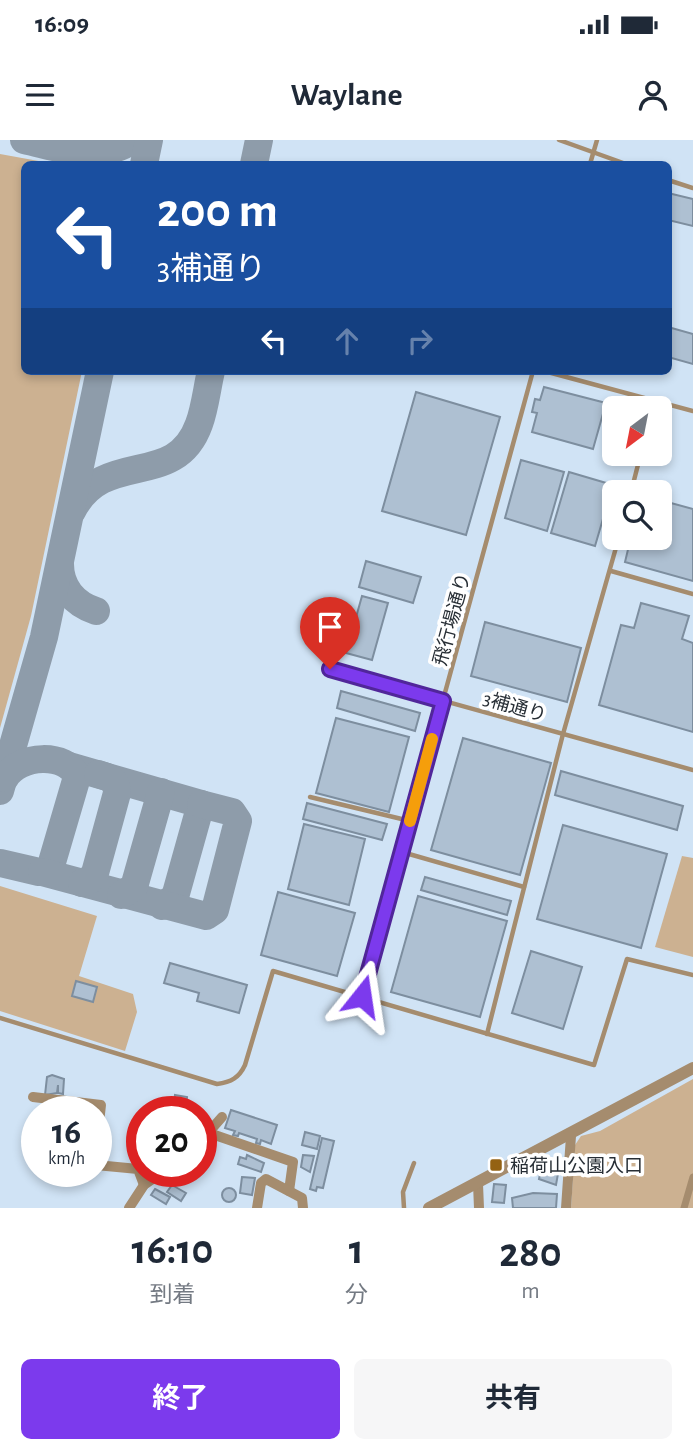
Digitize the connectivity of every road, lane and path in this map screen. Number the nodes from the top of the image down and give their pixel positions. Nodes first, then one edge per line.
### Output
1 (559, 140) edge
2 (597, 140) edge
3 (593, 153) junction
4 (591, 161) edge
5 (617, 161) edge
6 (672, 181) edge
7 (693, 188) edge
8 (532, 375) edge
9 (559, 375) edge
10 (636, 396) edge
11 (672, 406) edge
12 (693, 411) edge
13 (616, 550) edge
14 (611, 571) junction
15 (693, 594) edge
16 (330, 669) dead end
17 (443, 701) junction
18 (563, 734) junction
19 (693, 770) edge
20 (310, 797) dead end
21 (410, 821) junction
22 (401, 852) junction
23 (524, 887) junction
24 (693, 975) edge
25 (362, 996) junction
26 (0, 1018) edge
27 (487, 1034) junction
28 (693, 1068) edge
29 (222, 1116) dead end
30 (217, 1122) edge
31 (571, 1136) junction
32 (217, 1140) edge
33 (414, 1163) dead end
34 (693, 1177) edge
35 (478, 1184) junction
36 (143, 1187) edge
37 (289, 1191) junction
38 (128, 1208) edge
39 (257, 1208) edge
40 (303, 1208) edge
41 (404, 1208) edge
42 (429, 1208) edge
43 (479, 1208) edge
44 (566, 1208) edge
45 (684, 1208) edge

1 - 3 lane
2 - 3 lane
3 - 4 lane
3 - 5 lane
6 - 7 lane
8 - 17 lane, 飛行場通り
9 - 10 lane
11 - 12 lane
13 - 14 lane
14 - 15 lane
14 - 18 lane
16 - 17 lane, 3補通り
17 - 18 lane, 3補通り
17 - 21 lane, 飛行場通り
18 - 19 lane, 3補通り
18 - 23 lane
20 - 21 lane
21 - 22 lane, 飛行場通り
22 - 23 lane
22 - 25 lane, 飛行場通り
23 - 27 lane
24 - 27 lane
25 - 26 lane
25 - 27 lane
28 - 31 street
29 - 30 street
31 - 35 street
31 - 44 street
32 - 37 street
33 - 41 lane
34 - 45 street
35 - 42 street
35 - 43 street
36 - 38 street
37 - 39 street
37 - 40 street

